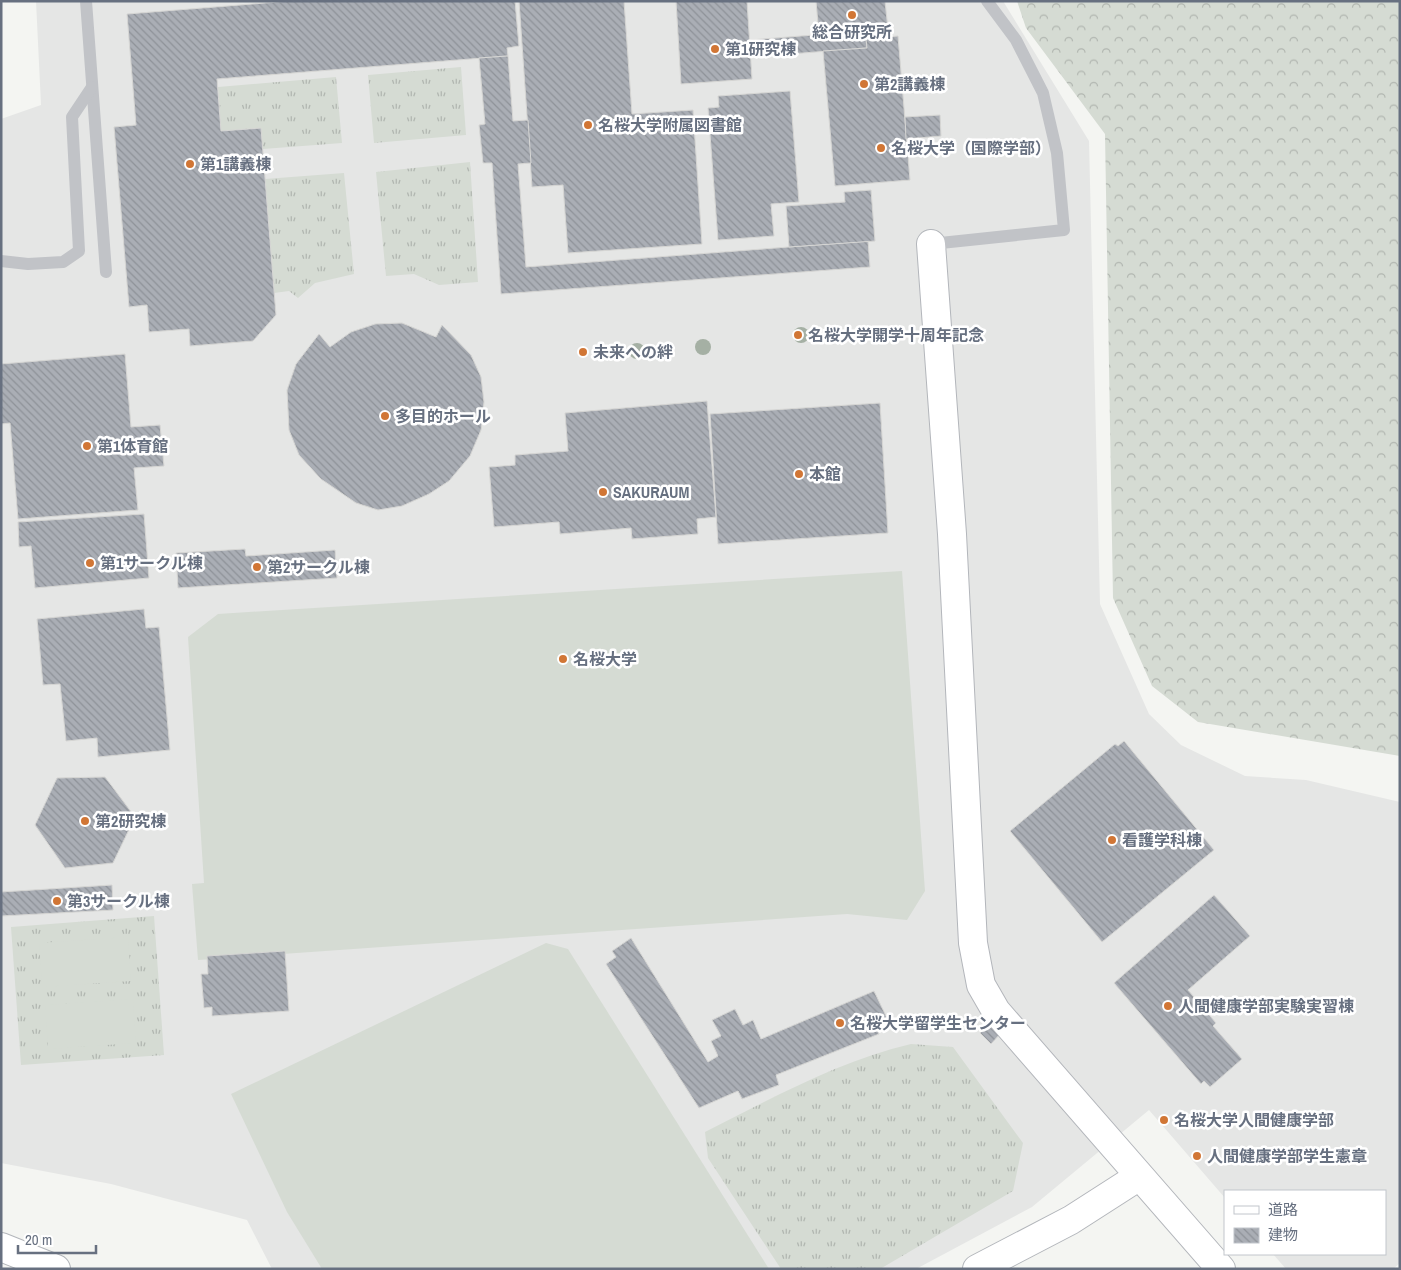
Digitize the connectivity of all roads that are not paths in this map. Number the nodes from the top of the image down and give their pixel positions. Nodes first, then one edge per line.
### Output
1 (86, 1) edge
2 (987, 1) edge
3 (92, 87) junction
4 (931, 244) joint
5 (1, 261) edge
6 (106, 272) dead end
7 (1138, 1177) junction
8 (1, 1247) edge
9 (56, 1269) edge
10 (978, 1269) edge
11 (1221, 1269) edge

1 - 3 lane
2 - 4 lane
3 - 5 lane
3 - 6 lane
4 - 7 street
7 - 10 street
7 - 11 street
8 - 9 street

